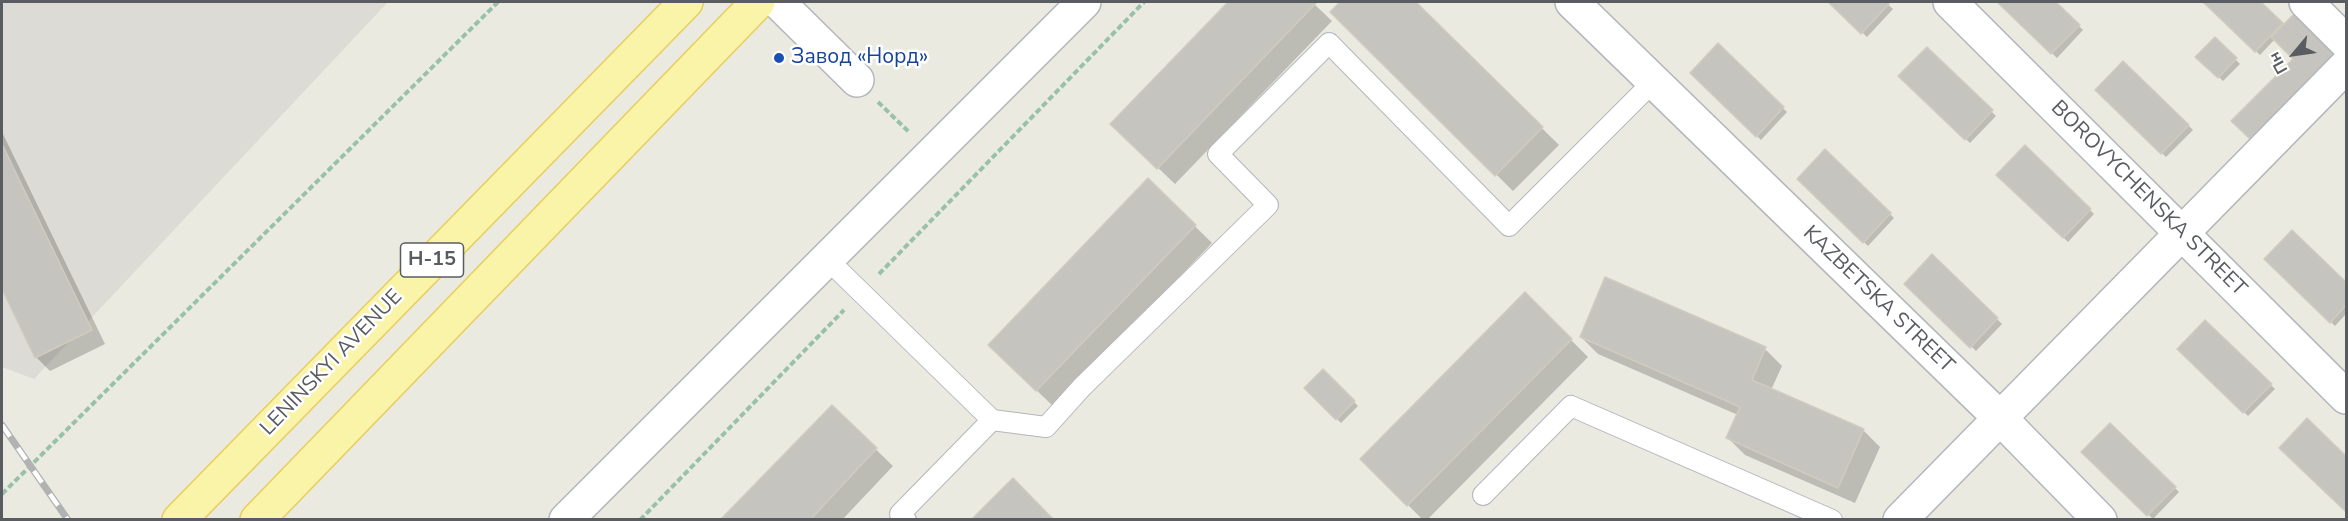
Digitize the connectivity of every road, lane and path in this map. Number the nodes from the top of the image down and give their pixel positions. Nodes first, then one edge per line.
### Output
1 (498, 2) edge
2 (686, 2) edge
3 (758, 2) edge
4 (778, 2) edge
5 (1084, 2) edge
6 (1144, 2) edge
7 (1572, 2) edge
8 (1950, 2) edge
9 (2306, 2) edge
10 (2346, 42) edge
11 (2346, 66) edge
12 (856, 80) joint
13 (1653, 82) junction
14 (930, 154) junction
15 (2182, 233) junction
16 (826, 258) junction
17 (862, 291) junction
18 (2346, 397) edge
19 (2001, 419) junction
20 (992, 420) junction
21 (2, 494) edge
22 (1483, 495) dead end
23 (179, 519) edge
24 (257, 519) edge
25 (566, 519) edge
26 (640, 519) edge
27 (906, 519) edge
28 (1832, 519) edge
29 (1900, 519) edge
30 (2100, 519) edge

1 - 21 path
2 - 23 main road, LENINSKYI AVENUE / Н-15
3 - 24 main road, Н-15
4 - 12 street
5 - 14 street
6 - 17 path
7 - 13 street, KAZBETSKA STREET
8 - 15 street, BOROVYCHENSKA STREET
9 - 10 street
11 - 15 street
12 - 14 path
13 - 19 street, KAZBETSKA STREET
13 - 20 lane
14 - 16 street
15 - 18 street, BOROVYCHENSKA STREET
15 - 19 street
16 - 17 lane
16 - 25 street
17 - 20 lane
17 - 26 path
19 - 29 street
19 - 30 street, KAZBETSKA STREET
20 - 27 lane
22 - 28 lane

